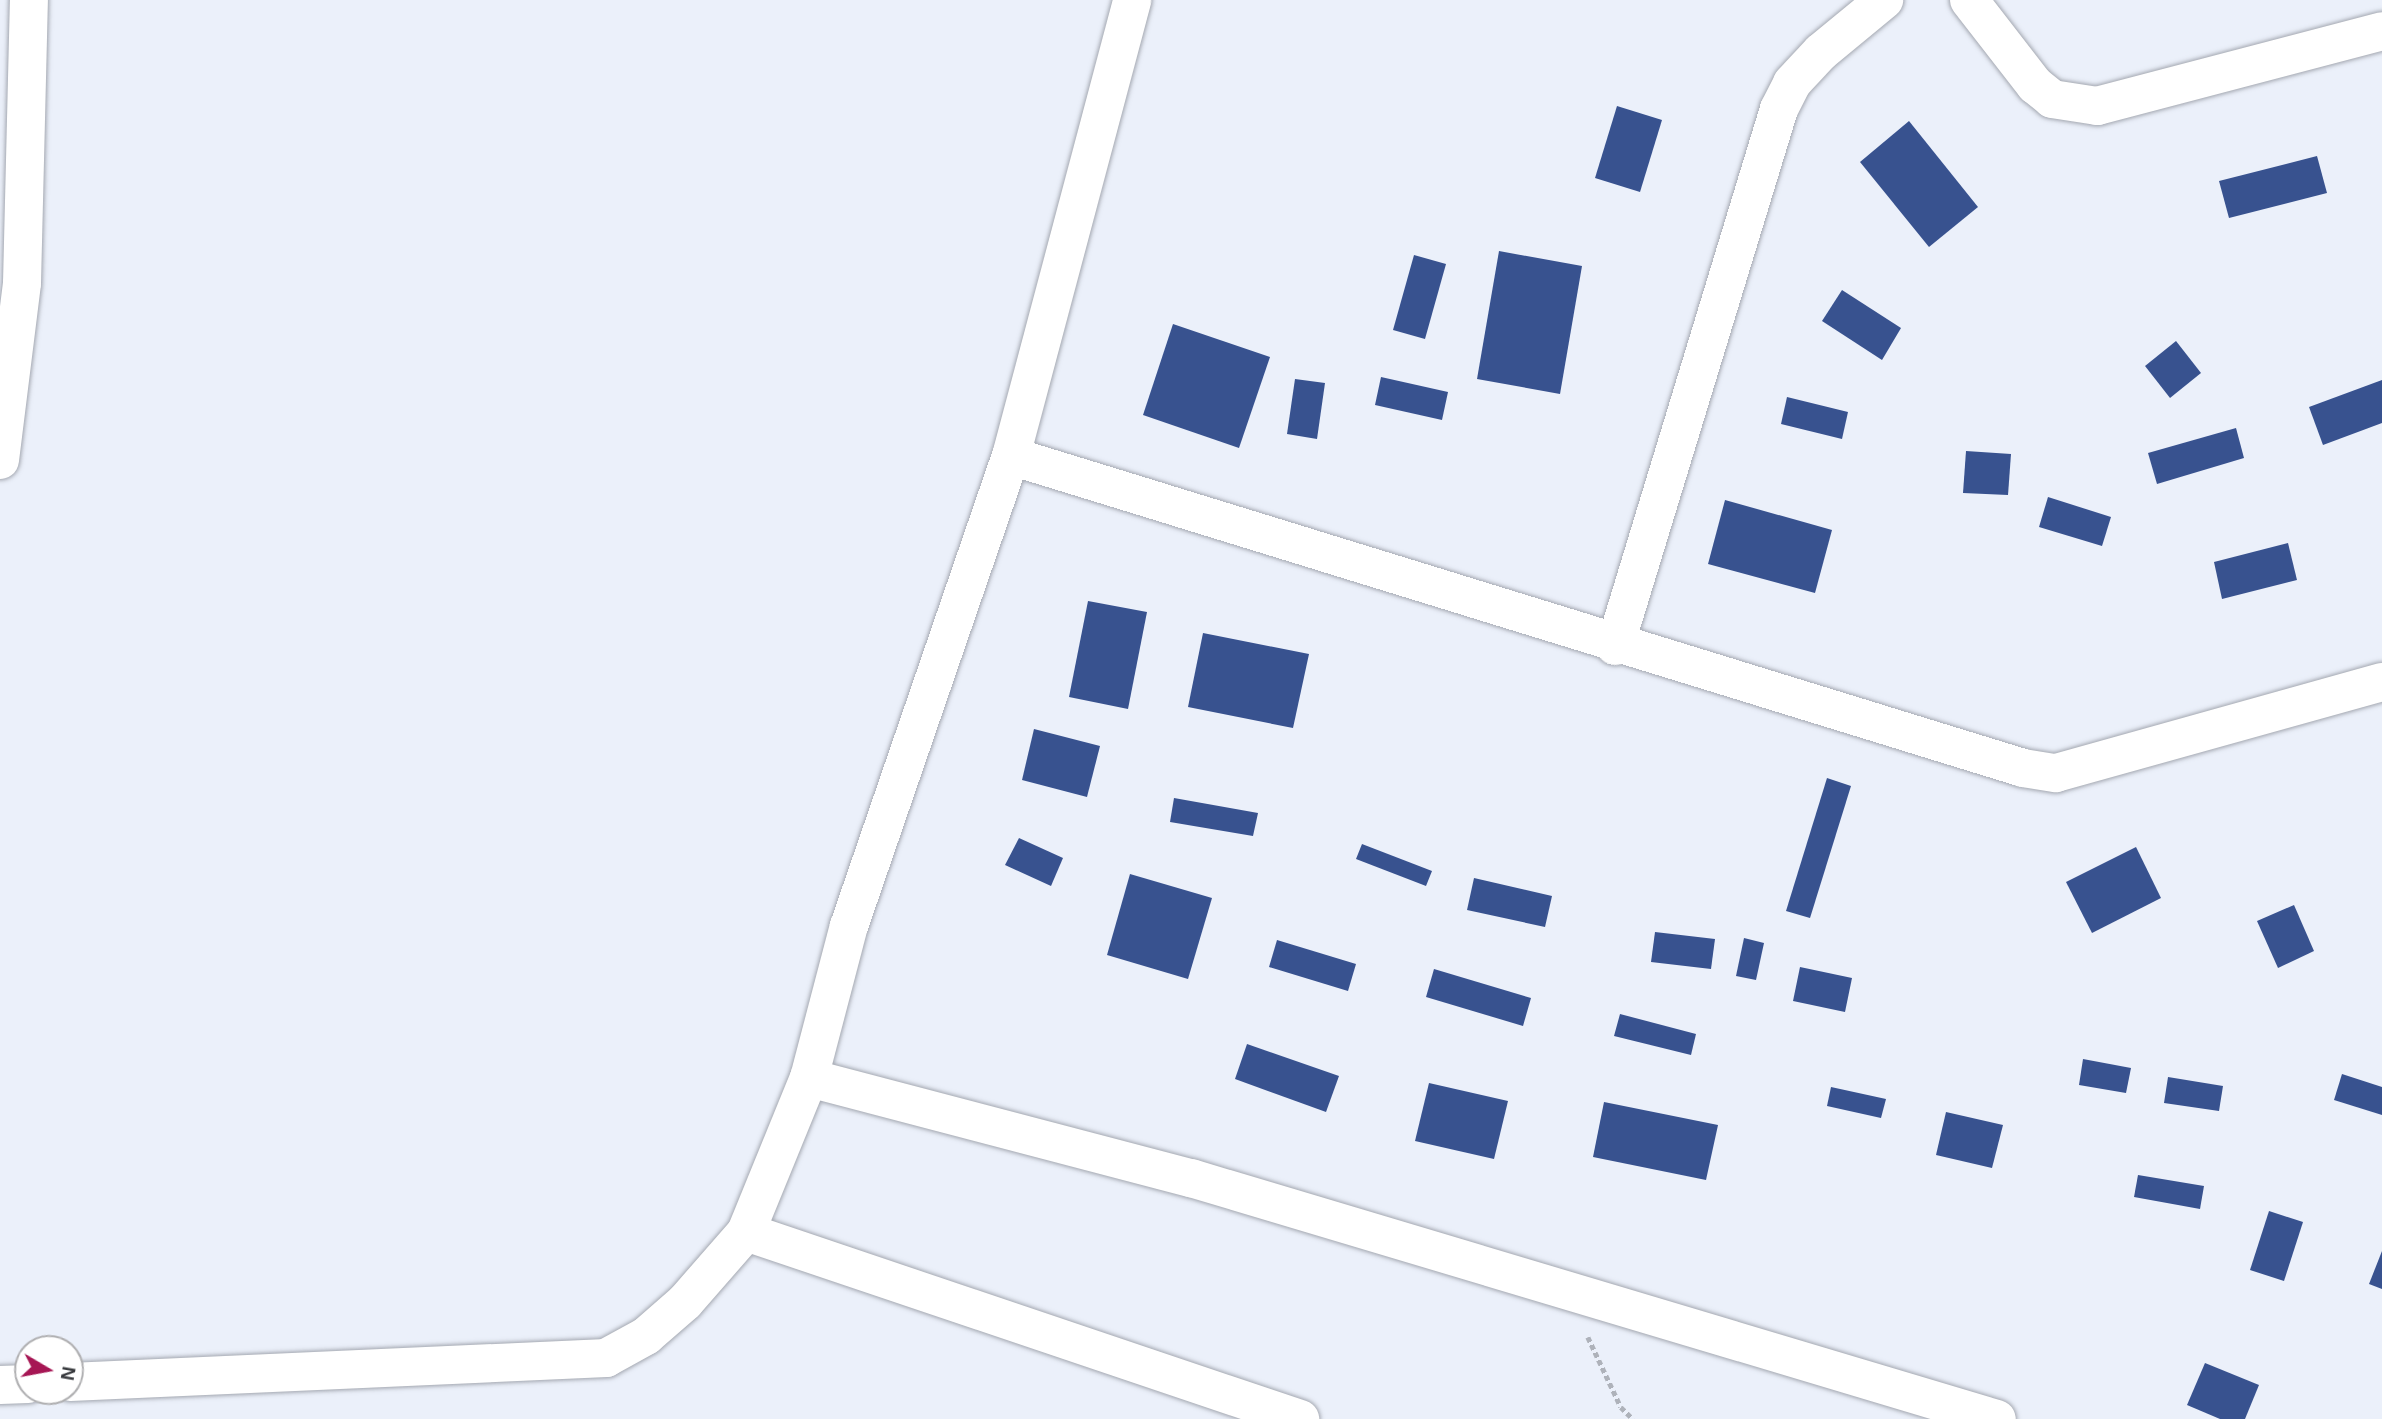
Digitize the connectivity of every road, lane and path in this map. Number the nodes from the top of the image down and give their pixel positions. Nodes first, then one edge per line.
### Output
1 (29, 0) edge
2 (1132, 0) edge
3 (1884, 0) edge
4 (1969, 0) edge
5 (2382, 31) edge
6 (1012, 456) junction
7 (0, 460) edge
8 (1615, 646) junction
9 (2382, 682) edge
10 (809, 1078) junction
11 (746, 1232) junction
12 (1567, 1288) junction
13 (84, 1381) edge
14 (1300, 1419) edge
15 (1633, 1419) edge
16 (1997, 1419) edge

1 - 7 street
2 - 6 street
3 - 8 street
4 - 5 street
6 - 8 street
6 - 10 street
8 - 9 street
10 - 11 street
10 - 12 street
11 - 13 street
11 - 14 street
12 - 15 path
12 - 16 street

